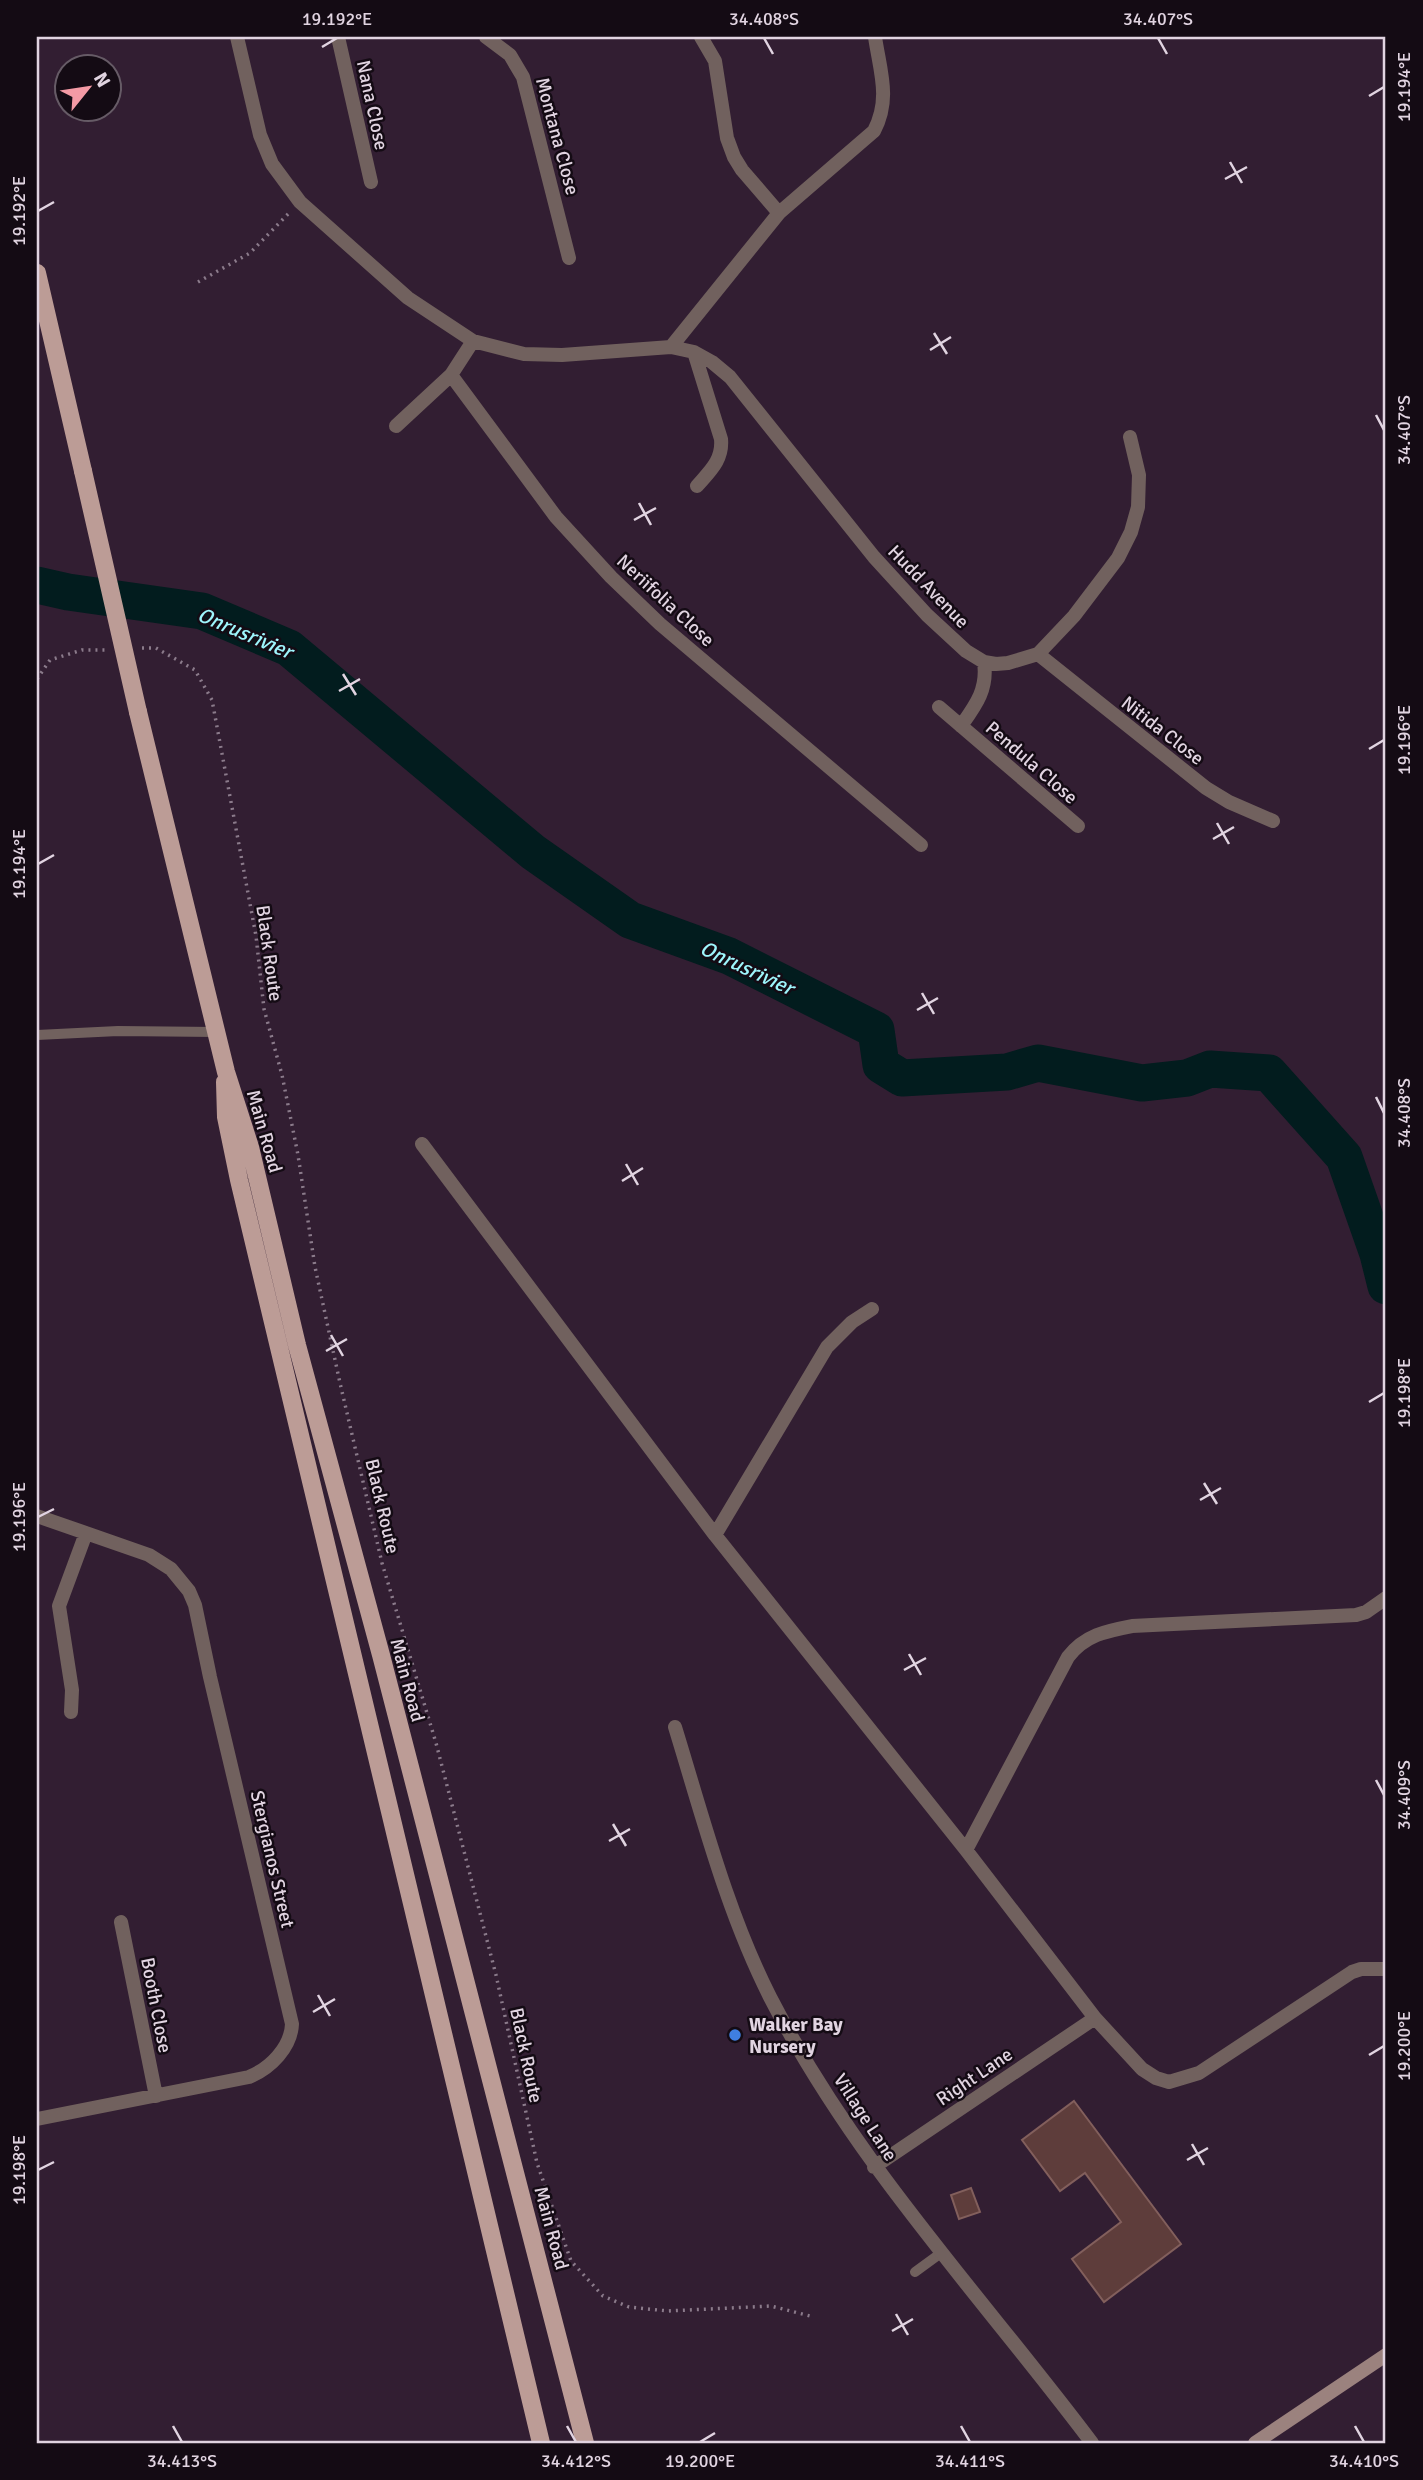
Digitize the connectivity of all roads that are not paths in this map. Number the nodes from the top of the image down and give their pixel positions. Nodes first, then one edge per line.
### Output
1 (237, 37) edge
2 (338, 37) edge
3 (486, 37) edge
4 (701, 37) edge
5 (875, 37) edge
6 (371, 183) dead end
7 (779, 213) junction
8 (569, 258) dead end
9 (37, 273) edge
10 (474, 341) junction
11 (671, 348) junction
12 (694, 352) junction
13 (451, 375) junction
14 (396, 426) dead end
15 (1130, 437) dead end
16 (697, 486) dead end
17 (1038, 654) junction
18 (984, 662) junction
19 (939, 707) dead end
20 (961, 726) junction
21 (1273, 821) dead end
22 (1078, 826) dead end
23 (921, 845) dead end
24 (216, 1032) junction
25 (37, 1035) edge
26 (226, 1072) junction
27 (422, 1144) dead end
28 (872, 1310) dead end
29 (37, 1516) edge
30 (86, 1533) junction
31 (715, 1535) junction
32 (1386, 1598) edge
33 (71, 1712) dead end
34 (675, 1727) dead end
35 (966, 1850) junction
36 (121, 1922) dead end
37 (1386, 1969) edge
38 (1095, 2018) junction
39 (156, 2096) junction
40 (37, 2119) edge
41 (874, 2167) junction
42 (941, 2253) junction
43 (915, 2272) dead end
44 (1386, 2356) edge
45 (541, 2443) edge
46 (585, 2443) edge
47 (1092, 2443) edge
48 (1255, 2443) edge

1 - 10 street, Hudd Avenue
2 - 6 street, Nana Close
3 - 8 street, Montana Close
4 - 7 street
5 - 7 street
7 - 11 street
9 - 24 main road, bridge
10 - 11 street, Hudd Avenue
10 - 13 street
11 - 12 street, Hudd Avenue
12 - 16 street
12 - 18 street, Hudd Avenue
13 - 14 street
13 - 23 street, Neriifolia Close
15 - 17 street
17 - 18 street
17 - 21 street, Nitida Close
18 - 20 street, Pendula Close
19 - 20 street, Pendula Close
20 - 22 street, Pendula Close
24 - 25 lane
24 - 26 main road
26 - 45 main road, Main Road
26 - 46 main road, Main Road
27 - 31 street
28 - 31 street
29 - 30 street, Stergianos Street
30 - 33 street
30 - 39 street, Stergianos Street
31 - 35 street
32 - 35 street
34 - 41 street, Village Lane
35 - 38 street
36 - 39 street, Booth Close
37 - 38 street
38 - 41 street, Right Lane
39 - 40 street, Stergianos Street
41 - 42 street, Village Lane
42 - 43 lane
42 - 47 street, Village Lane
44 - 48 main road

